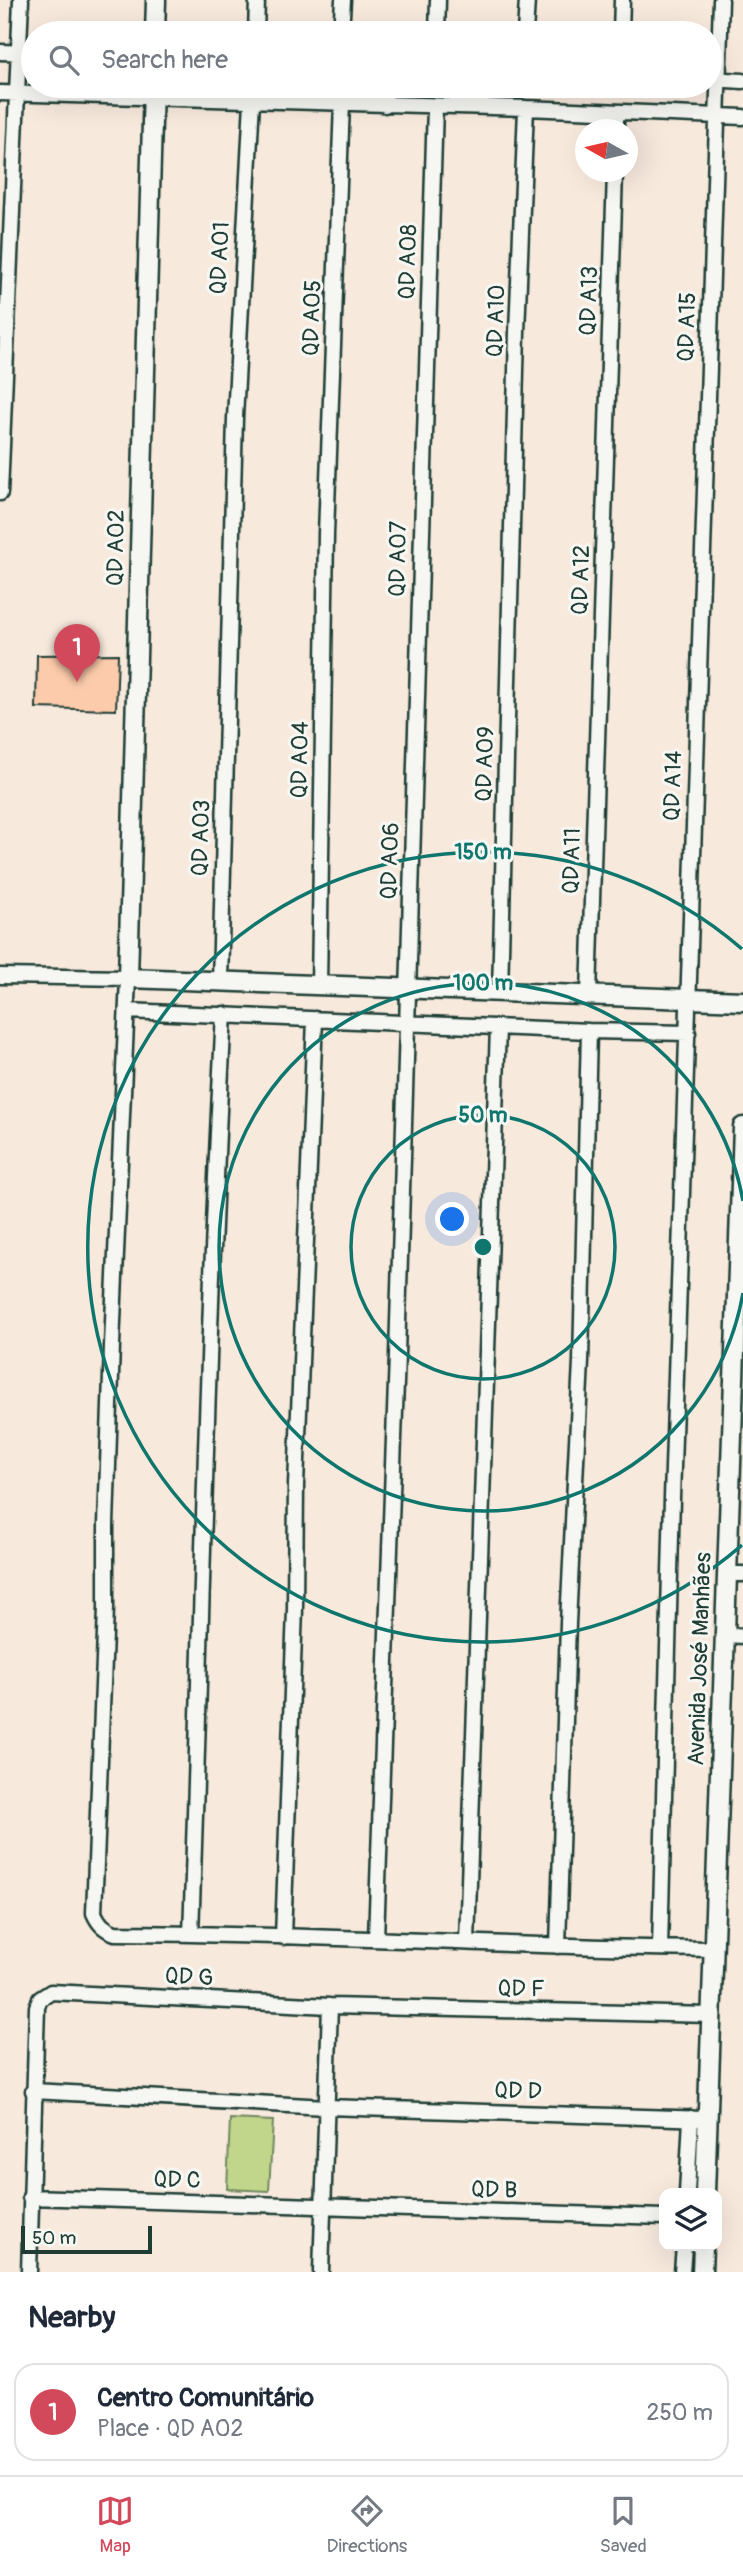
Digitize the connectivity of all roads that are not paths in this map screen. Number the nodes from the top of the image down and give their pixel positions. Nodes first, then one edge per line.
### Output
1 (21, 0) edge
2 (156, 0) edge
3 (257, 0) edge
4 (343, 0) edge
5 (438, 0) edge
6 (527, 0) edge
7 (622, 0) edge
8 (721, 0) edge
9 (23, 21) edge
10 (155, 21) edge
11 (256, 21) edge
12 (342, 21) edge
13 (437, 21) edge
14 (526, 21) edge
15 (621, 21) edge
16 (719, 21) edge
17 (0, 52) edge
18 (21, 53) edge
19 (21, 80) edge
20 (722, 80) edge
21 (743, 81) edge
22 (0, 93) edge
23 (18, 93) junction
24 (21, 93) edge
25 (153, 98) edge
26 (222, 98) edge
27 (385, 98) edge
28 (715, 98) edge
29 (252, 101) junction
30 (342, 103) junction
31 (385, 105) junction
32 (435, 106) junction
33 (526, 108) junction
34 (616, 113) junction
35 (715, 116) junction
36 (743, 117) edge
37 (616, 119) edge
38 (615, 182) edge
39 (424, 419) joint
40 (607, 431) joint
41 (0, 493) edge
42 (326, 534) joint
43 (512, 536) joint
44 (702, 541) joint
45 (229, 696) joint
46 (416, 701) joint
47 (599, 729) joint
48 (0, 976) edge
49 (128, 978) junction
50 (220, 982) junction
51 (319, 986) junction
52 (408, 989) junction
53 (500, 992) junction
54 (589, 995) junction
55 (688, 999) junction
56 (743, 1002) edge
57 (127, 1011) junction
58 (223, 1014) junction
59 (315, 1019) junction
60 (407, 1023) junction
61 (498, 1027) junction
62 (589, 1031) junction
63 (688, 1033) junction
64 (743, 1128) edge
65 (742, 1190) edge
66 (741, 1222) edge
67 (735, 1574) edge
68 (724, 1635) junction
69 (743, 1636) edge
70 (191, 1934) junction
71 (283, 1937) junction
72 (376, 1938) junction
73 (467, 1942) junction
74 (558, 1946) junction
75 (660, 1948) junction
76 (714, 1949) junction
77 (330, 2006) junction
78 (711, 2015) junction
79 (33, 2091) junction
80 (326, 2108) junction
81 (700, 2119) junction
82 (688, 2188) edge
83 (705, 2188) edge
84 (30, 2197) junction
85 (323, 2207) junction
86 (659, 2217) edge
87 (684, 2251) edge
88 (703, 2251) edge
89 (29, 2272) edge
90 (321, 2272) edge
91 (682, 2272) edge
92 (702, 2272) edge

1 - 9 street
2 - 10 street
3 - 11 street
4 - 12 street
5 - 13 street
6 - 14 street
7 - 15 street
8 - 16 street, QD A15
17 - 18 street
19 - 23 street
20 - 21 street
22 - 23 street
23 - 24 street
23 - 41 street
25 - 49 street, QD A02
26 - 29 street
27 - 31 street
28 - 35 street, QD A15
29 - 30 street
29 - 45 street, QD A01
30 - 31 street
30 - 42 street, QD A05
31 - 32 street
32 - 33 street
32 - 39 street, QD A08
33 - 34 street
33 - 43 street, QD A10
34 - 35 street
34 - 37 street
35 - 36 street
35 - 44 street, QD A15
38 - 40 street, QD A13
39 - 46 street, QD A07
40 - 47 street, QD A12
42 - 51 street, QD A04
43 - 53 street, QD A09
44 - 55 street, QD A14
45 - 50 street, QD A03
46 - 52 street, QD A06
47 - 54 street, QD A11
48 - 49 street
49 - 50 street
49 - 57 street
50 - 51 street
51 - 52 street
52 - 53 street
52 - 60 street, QD A06
53 - 54 street
54 - 55 street
55 - 56 street
55 - 63 street, QD A14
57 - 58 street
57 - 70 street
58 - 59 street
58 - 70 street
59 - 60 street
59 - 71 street
60 - 61 street
60 - 72 street, QD A06
61 - 62 street
61 - 73 street
62 - 63 street
62 - 74 street
63 - 75 street, QD A14
64 - 65 street, Avenida José Manhães
65 - 66 street, Avenida José Manhães
66 - 67 street, Avenida José Manhães
67 - 68 street, Avenida José Manhães
68 - 69 street
68 - 76 street, Avenida José Manhães
70 - 71 street
71 - 72 street
72 - 73 street
73 - 74 street
74 - 75 street
75 - 76 street
76 - 78 street, Avenida José Manhães
77 - 78 street, QD F
77 - 79 street, QD G
77 - 80 street
78 - 81 street, Avenida José Manhães
79 - 80 street
79 - 84 street
80 - 81 street, QD D
80 - 85 street
81 - 82 street
81 - 83 street, Avenida José Manhães
84 - 85 street, QD C
84 - 89 street
85 - 86 street, QD B
85 - 90 street
87 - 91 street
88 - 92 street

